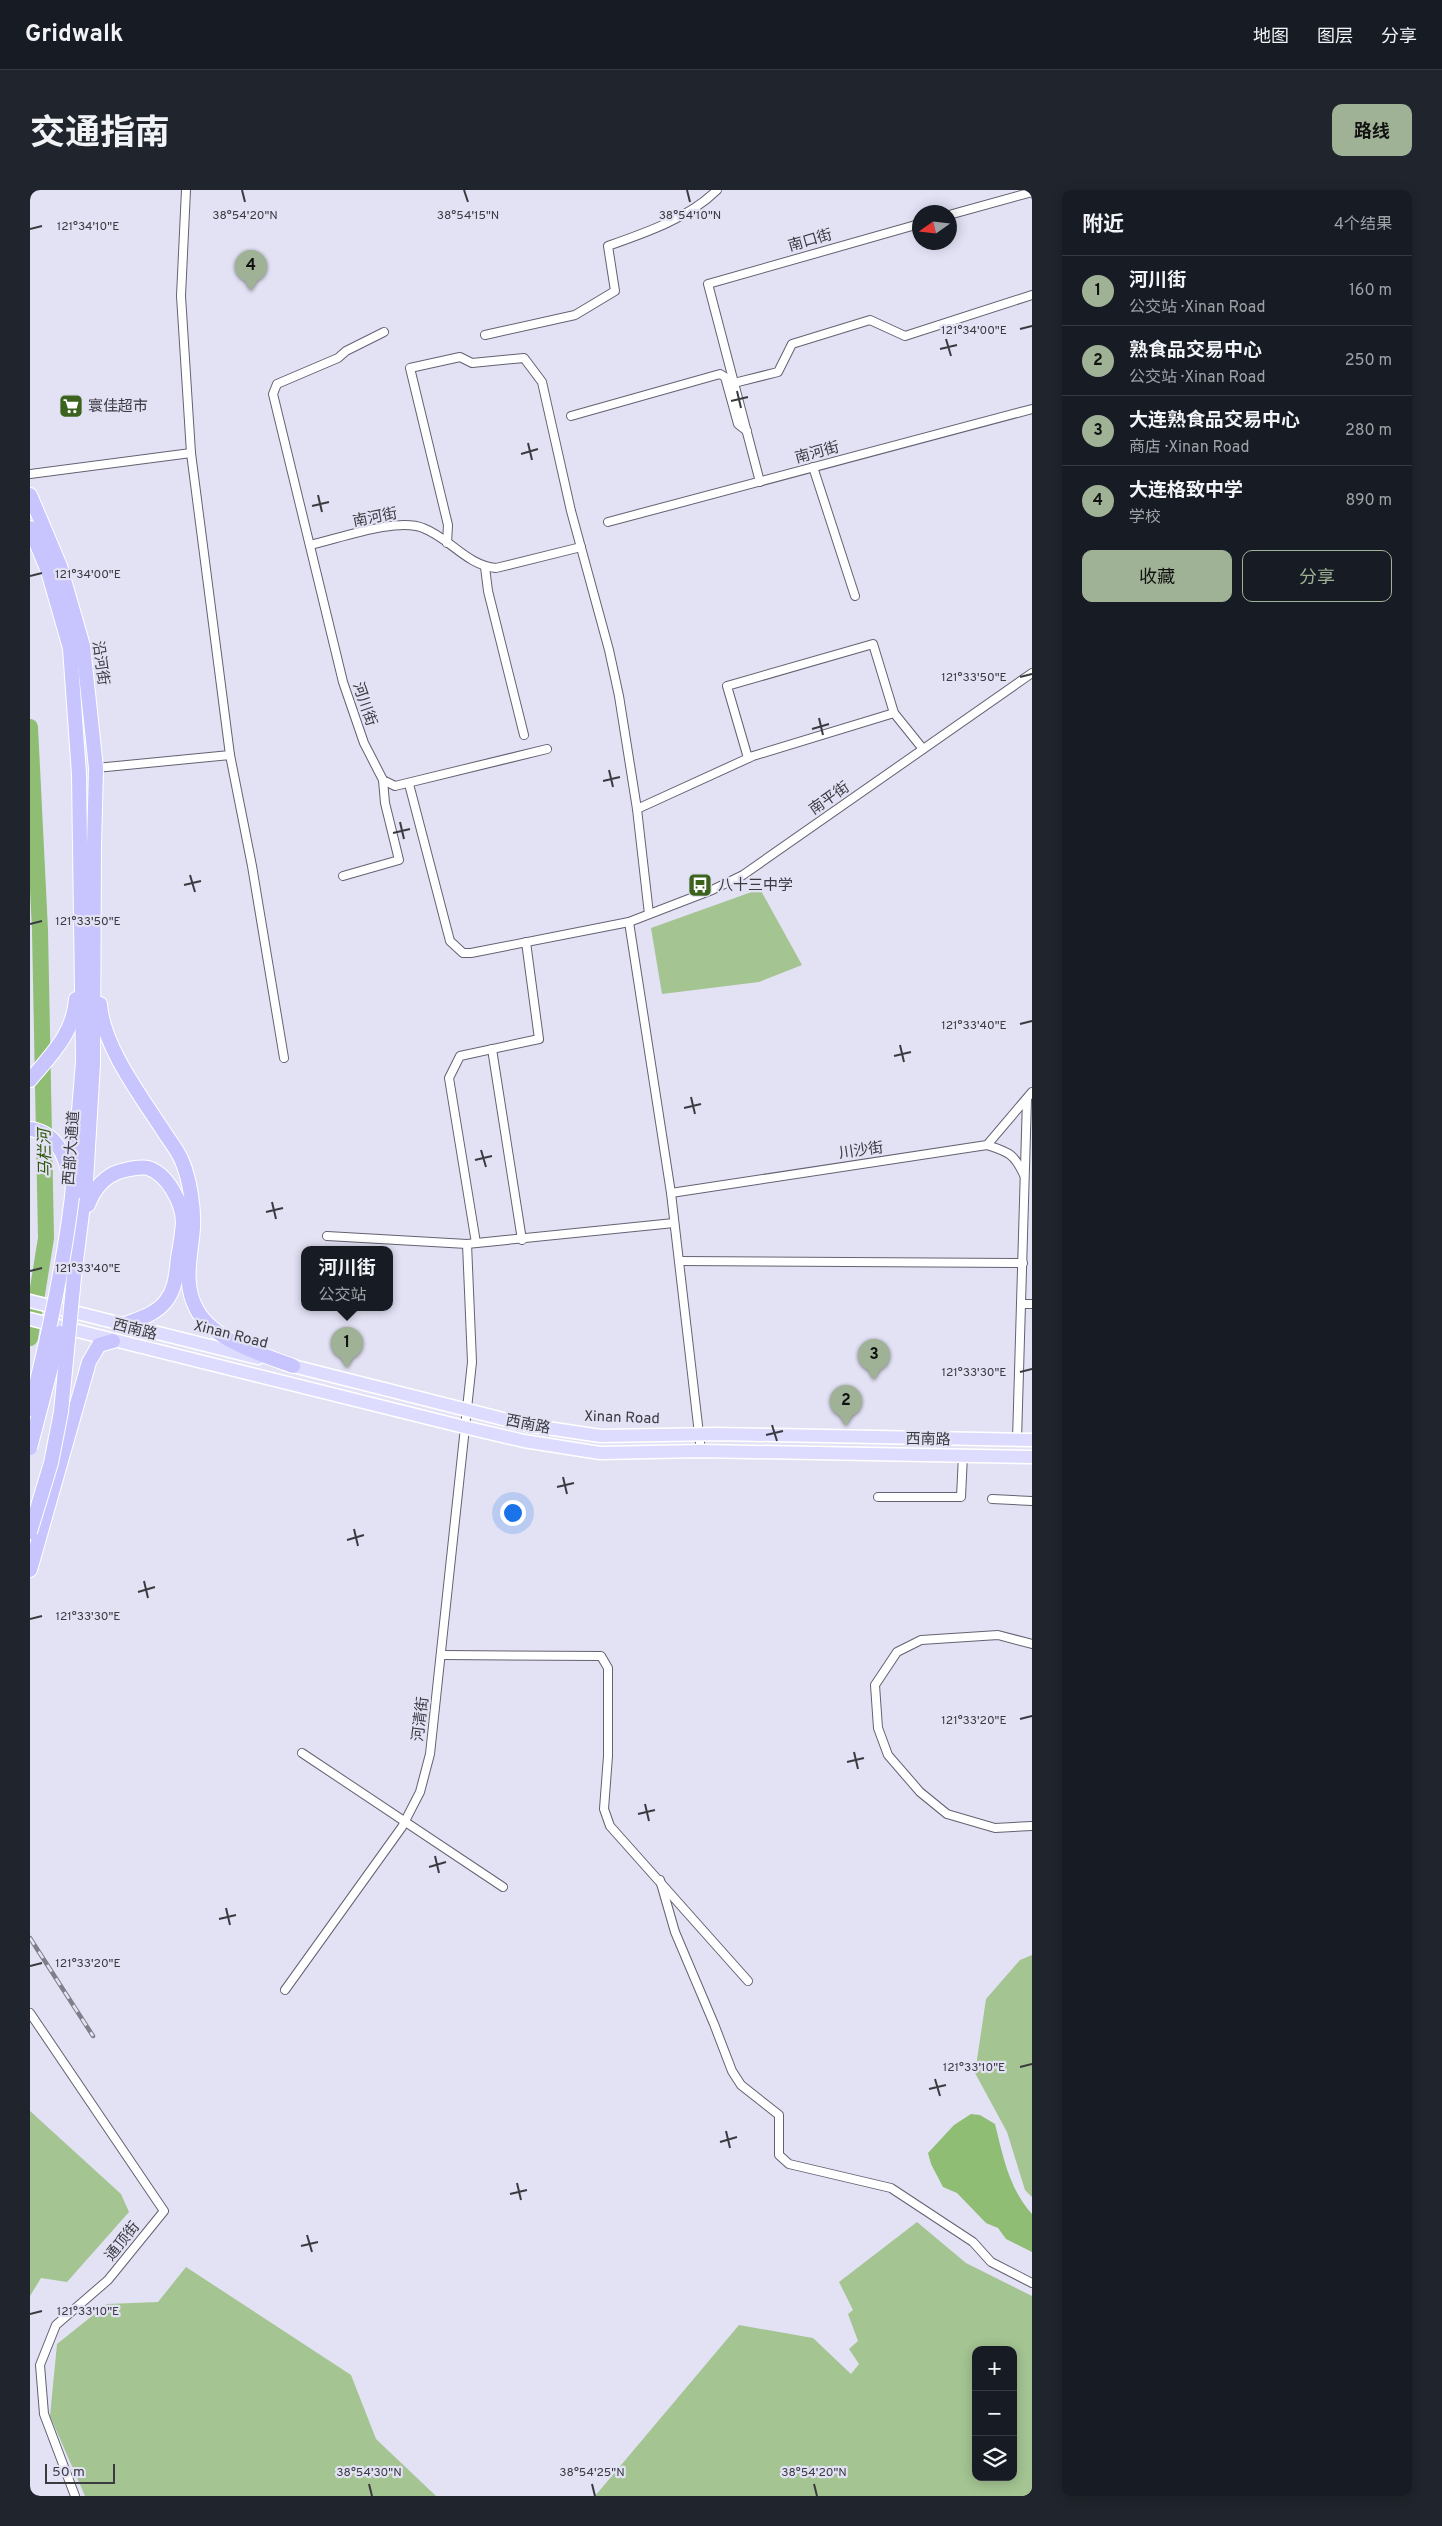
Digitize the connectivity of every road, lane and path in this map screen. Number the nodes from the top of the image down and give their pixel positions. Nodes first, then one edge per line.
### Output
1 (186, 190) edge
2 (717, 190) edge
3 (1032, 192) edge
4 (957, 213) edge
5 (912, 226) edge
6 (1032, 295) edge
7 (384, 332) dead end
8 (486, 335) dead end
9 (734, 383) junction
10 (1032, 409) edge
11 (571, 416) dead end
12 (746, 431) junction
13 (191, 453) junction
14 (813, 467) junction
15 (30, 474) edge
16 (760, 482) junction
17 (30, 484) edge
18 (30, 495) edge
19 (608, 522) dead end
20 (30, 528) edge
21 (446, 543) junction
22 (310, 546) junction
23 (581, 547) junction
24 (30, 550) edge
25 (54, 552) junction
26 (485, 567) junction
27 (855, 596) dead end
28 (70, 648) junction
29 (1032, 673) edge
30 (894, 713) junction
31 (524, 735) dead end
32 (547, 749) dead end
33 (923, 749) junction
34 (230, 755) junction
35 (748, 758) junction
36 (96, 768) junction
37 (383, 780) junction
38 (409, 784) junction
39 (637, 809) junction
40 (94, 845) joint
41 (80, 854) joint
42 (343, 876) dead end
43 (96, 894) junction
44 (82, 911) junction
45 (649, 914) junction
46 (630, 922) junction
47 (526, 942) junction
48 (492, 1049) junction
49 (284, 1058) dead end
50 (30, 1080) edge
51 (1030, 1096) edge
52 (30, 1130) edge
53 (986, 1146) junction
54 (1025, 1178) junction
55 (670, 1193) junction
56 (72, 1197) junction
57 (674, 1223) junction
58 (80, 1232) junction
59 (327, 1236) dead end
60 (522, 1240) junction
61 (476, 1243) junction
62 (467, 1244) junction
63 (679, 1261) junction
64 (1022, 1263) junction
65 (74, 1277) junction
66 (30, 1302) edge
67 (1021, 1304) junction
68 (1032, 1304) edge
69 (30, 1319) edge
70 (122, 1325) junction
71 (114, 1341) junction
72 (293, 1366) junction
73 (30, 1409) edge
74 (466, 1409) junction
75 (464, 1427) junction
76 (699, 1434) junction
77 (1017, 1440) junction
78 (1032, 1440) edge
79 (30, 1448) edge
80 (701, 1451) junction
81 (963, 1456) junction
82 (1032, 1457) edge
83 (878, 1497) dead end
84 (992, 1500) dead end
85 (1032, 1501) edge
86 (30, 1532) edge
87 (30, 1570) edge
88 (1032, 1644) edge
89 (442, 1655) junction
90 (302, 1753) dead end
91 (405, 1822) junction
92 (1032, 1826) edge
93 (660, 1880) junction
94 (503, 1887) dead end
95 (748, 1981) dead end
96 (285, 1990) dead end
97 (30, 2013) edge
98 (1032, 2284) edge
99 (76, 2496) edge

1 - 13 street
2 - 8 street
3 - 4 street
5 - 9 street, 南口街
6 - 9 street
7 - 22 street, 河川街
9 - 12 street
10 - 14 street, 南河街
11 - 12 street
12 - 16 street
13 - 15 street
13 - 34 street
14 - 16 street, 南河街
14 - 27 street
16 - 19 street, 南河街
17 - 25 highway
18 - 25 highway, 沿河街
20 - 28 highway, 沿河街
21 - 22 street, 南河街
21 - 23 street
21 - 26 street, 南河街
22 - 37 street, 河川街
23 - 26 street
23 - 39 street
24 - 28 highway
25 - 36 highway, 沿河街
26 - 31 street
28 - 41 highway, 沿河街
29 - 33 street, 南平街
30 - 33 street
30 - 35 street
30 - 35 street
32 - 38 street
33 - 45 street, 南平街
34 - 36 street
34 - 49 street
35 - 39 street
36 - 40 highway, 沿河街
37 - 38 street
37 - 42 street
38 - 47 street
39 - 45 street
40 - 43 highway, 西部大通道
41 - 44 highway, 西部大通道
43 - 58 highway, 西部大通道
43 - 72 highway
44 - 50 highway
44 - 56 highway, 西部大通道
45 - 46 street, 南平街
46 - 47 street
46 - 55 street
47 - 48 street
48 - 60 street
48 - 61 street
51 - 53 street
51 - 54 street
52 - 56 highway
53 - 54 street
53 - 55 street, 川沙街
54 - 64 street
55 - 57 street
56 - 73 highway, 西部大通道, bridge
57 - 60 street
57 - 63 street
58 - 65 highway, 西部大通道
58 - 70 highway
59 - 62 street
60 - 61 street
61 - 62 street
62 - 74 street, 河清街
63 - 64 street
63 - 76 street
64 - 67 street
65 - 79 highway, 西部大通道, bridge
65 - 86 highway, bridge
66 - 70 main road, Xinan Road, bridge
67 - 68 street
67 - 77 street
69 - 71 main road, 西南路, bridge
70 - 72 main road, Xinan Road
71 - 75 main road, 西南路
71 - 87 highway
72 - 74 main road, Xinan Road
74 - 75 street, 河清街
74 - 76 main road, Xinan Road
75 - 80 main road, 西南路
75 - 89 street, 河清街
76 - 77 main road, Xinan Road
76 - 80 street
77 - 78 main road, Xinan Road
80 - 81 main road, 西南路
81 - 82 main road, 西南路
81 - 83 street
84 - 85 street
88 - 92 street
89 - 91 street, 河清街
89 - 93 street
90 - 91 street
91 - 94 street
91 - 96 street, 河清街
93 - 95 street
93 - 98 street
97 - 99 street, 通顶街

